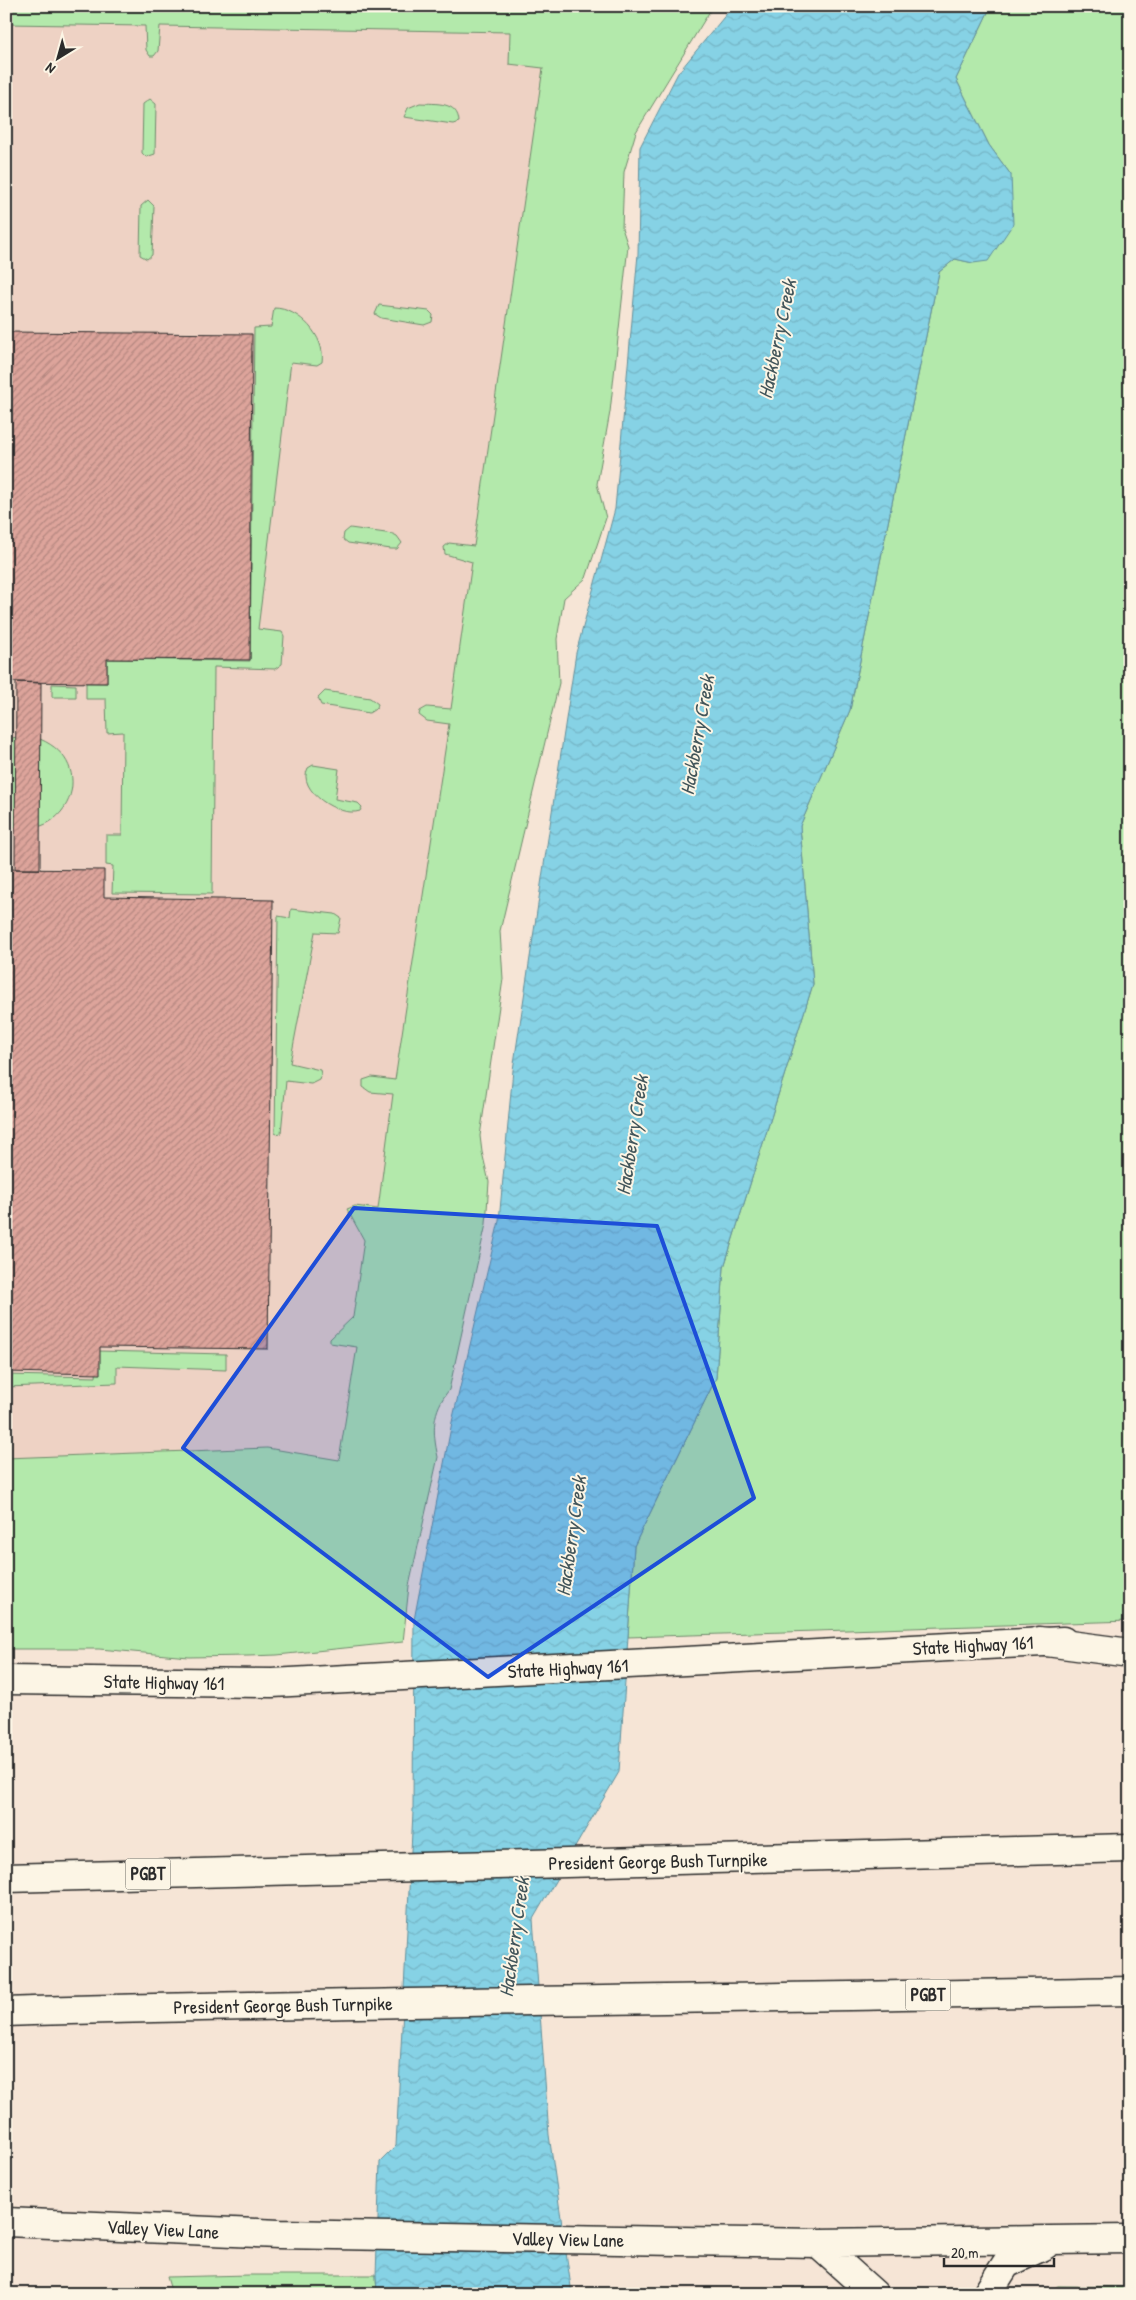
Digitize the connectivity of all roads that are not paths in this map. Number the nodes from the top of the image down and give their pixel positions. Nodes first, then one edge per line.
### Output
1 (1039, 1641) junction
2 (1130, 1641) edge
3 (1130, 1653) edge
4 (6, 1680) edge
5 (1130, 1848) edge
6 (6, 1878) edge
7 (1130, 1991) edge
8 (6, 2012) edge
9 (6, 2222) edge
10 (1130, 2240) edge
11 (1052, 2242) junction
12 (817, 2243) junction
13 (874, 2294) edge
14 (987, 2294) edge

1 - 2 main road, State Highway 161
1 - 3 main road
1 - 4 main road, State Highway 161
5 - 6 main road, President George Bush Turnpike / PGBT
7 - 8 main road, President George Bush Turnpike / PGBT
9 - 12 main road, Valley View Lane
10 - 11 main road, Valley View Lane
11 - 12 main road, Valley View Lane
11 - 14 main road
12 - 13 main road

